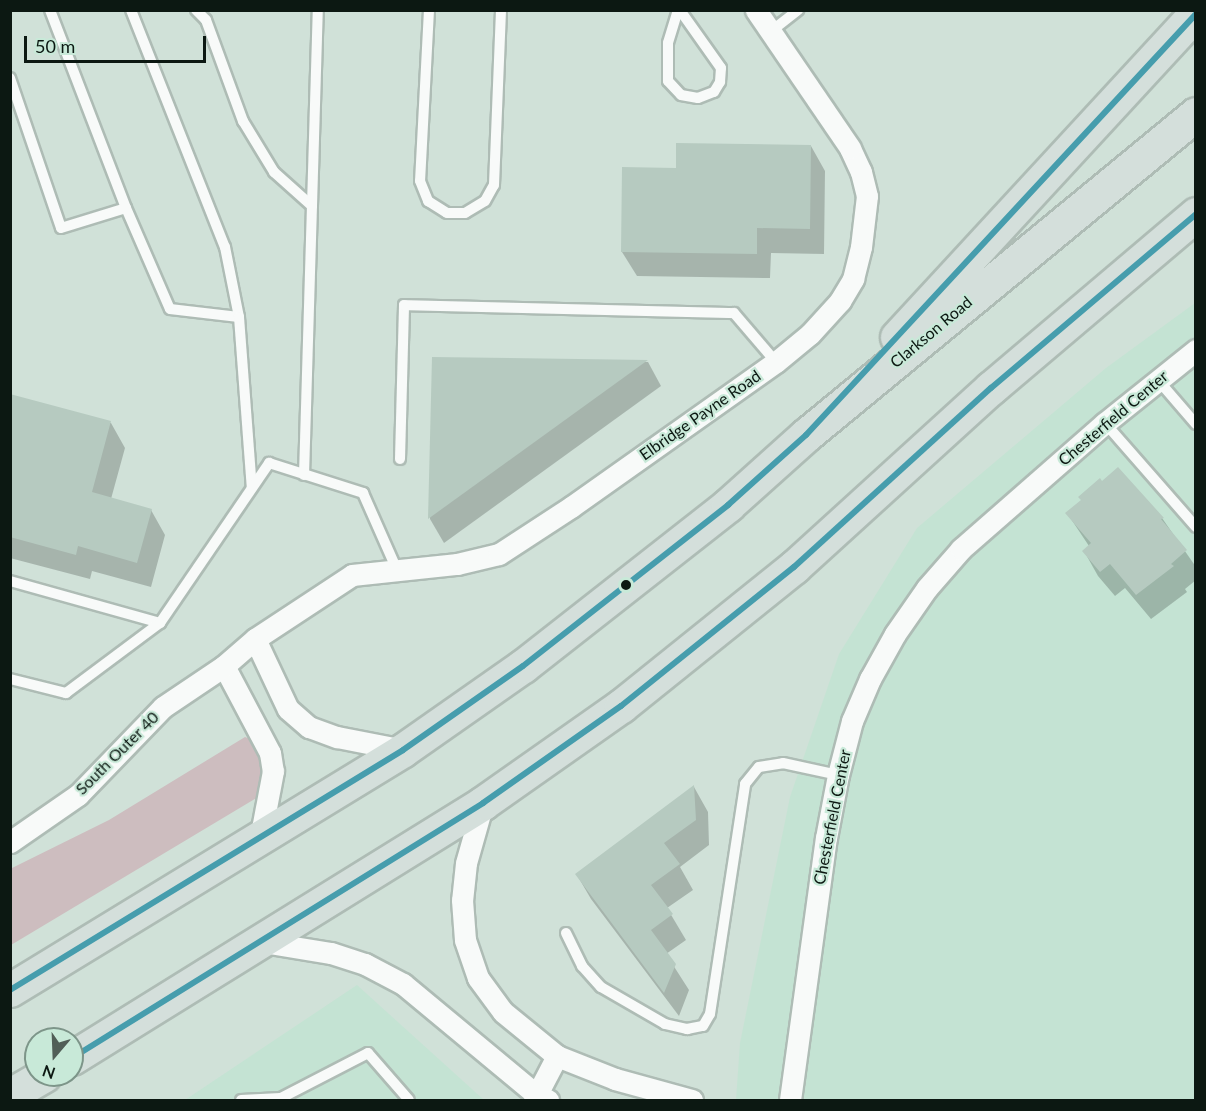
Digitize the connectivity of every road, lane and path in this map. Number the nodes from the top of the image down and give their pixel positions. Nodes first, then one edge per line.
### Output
1 (50, 10) edge
2 (131, 10) edge
3 (196, 10) edge
4 (318, 10) edge
5 (429, 10) edge
6 (501, 10) edge
7 (679, 10) edge
8 (756, 10) edge
9 (798, 10) edge
10 (1196, 13) edge
11 (770, 32) junction
12 (10, 78) edge
13 (1196, 114) edge
14 (312, 206) junction
15 (126, 208) junction
16 (1196, 214) edge
17 (238, 317) junction
18 (1196, 350) edge
19 (776, 362) junction
20 (1158, 380) junction
21 (1105, 423) junction
22 (1196, 424) edge
23 (806, 435) junction
24 (400, 459) dead end
25 (304, 475) junction
26 (252, 488) junction
27 (1196, 527) edge
28 (397, 570) junction
29 (10, 581) edge
30 (160, 623) junction
31 (255, 639) junction
32 (224, 666) junction
33 (10, 679) edge
34 (403, 750) junction
35 (838, 775) junction
36 (483, 803) junction
37 (260, 839) junction
38 (10, 842) edge
39 (566, 933) dead end
40 (262, 942) junction
41 (10, 990) edge
42 (84, 1051) edge
43 (557, 1056) junction
44 (24, 1087) edge
45 (10, 1095) edge
46 (540, 1099) edge
47 (241, 1101) edge
48 (409, 1101) edge
49 (692, 1101) edge
50 (790, 1101) edge

1 - 15 lane
2 - 17 lane
3 - 14 lane
4 - 14 lane
5 - 6 lane
7 - 7 lane
8 - 11 street, Elbridge Payne Road
9 - 11 lane
10 - 23 main road
11 - 19 street, Elbridge Payne Road
12 - 15 lane
13 - 23 main road, Clarkson Road
14 - 25 lane
15 - 17 lane
16 - 36 main road
17 - 26 lane
18 - 20 street, Chesterfield Center
19 - 24 lane
19 - 28 street, Elbridge Payne Road
20 - 21 street, Chesterfield Center
20 - 22 lane
21 - 27 lane
21 - 35 street, Chesterfield Center
23 - 34 main road, Clarkson Road
25 - 26 lane
25 - 28 lane
26 - 30 lane
28 - 31 street, Elbridge Payne Road
29 - 30 lane
30 - 33 lane
31 - 32 street, South Outer 40
31 - 34 street
32 - 37 street
32 - 38 street, South Outer 40
34 - 37 main road, Clarkson Road
35 - 39 lane
35 - 50 street, Chesterfield Center
36 - 40 main road
36 - 43 street
37 - 41 main road, Clarkson Road
40 - 42 main road
40 - 46 street
43 - 46 street
43 - 49 street
44 - 45 main road
47 - 48 lane

